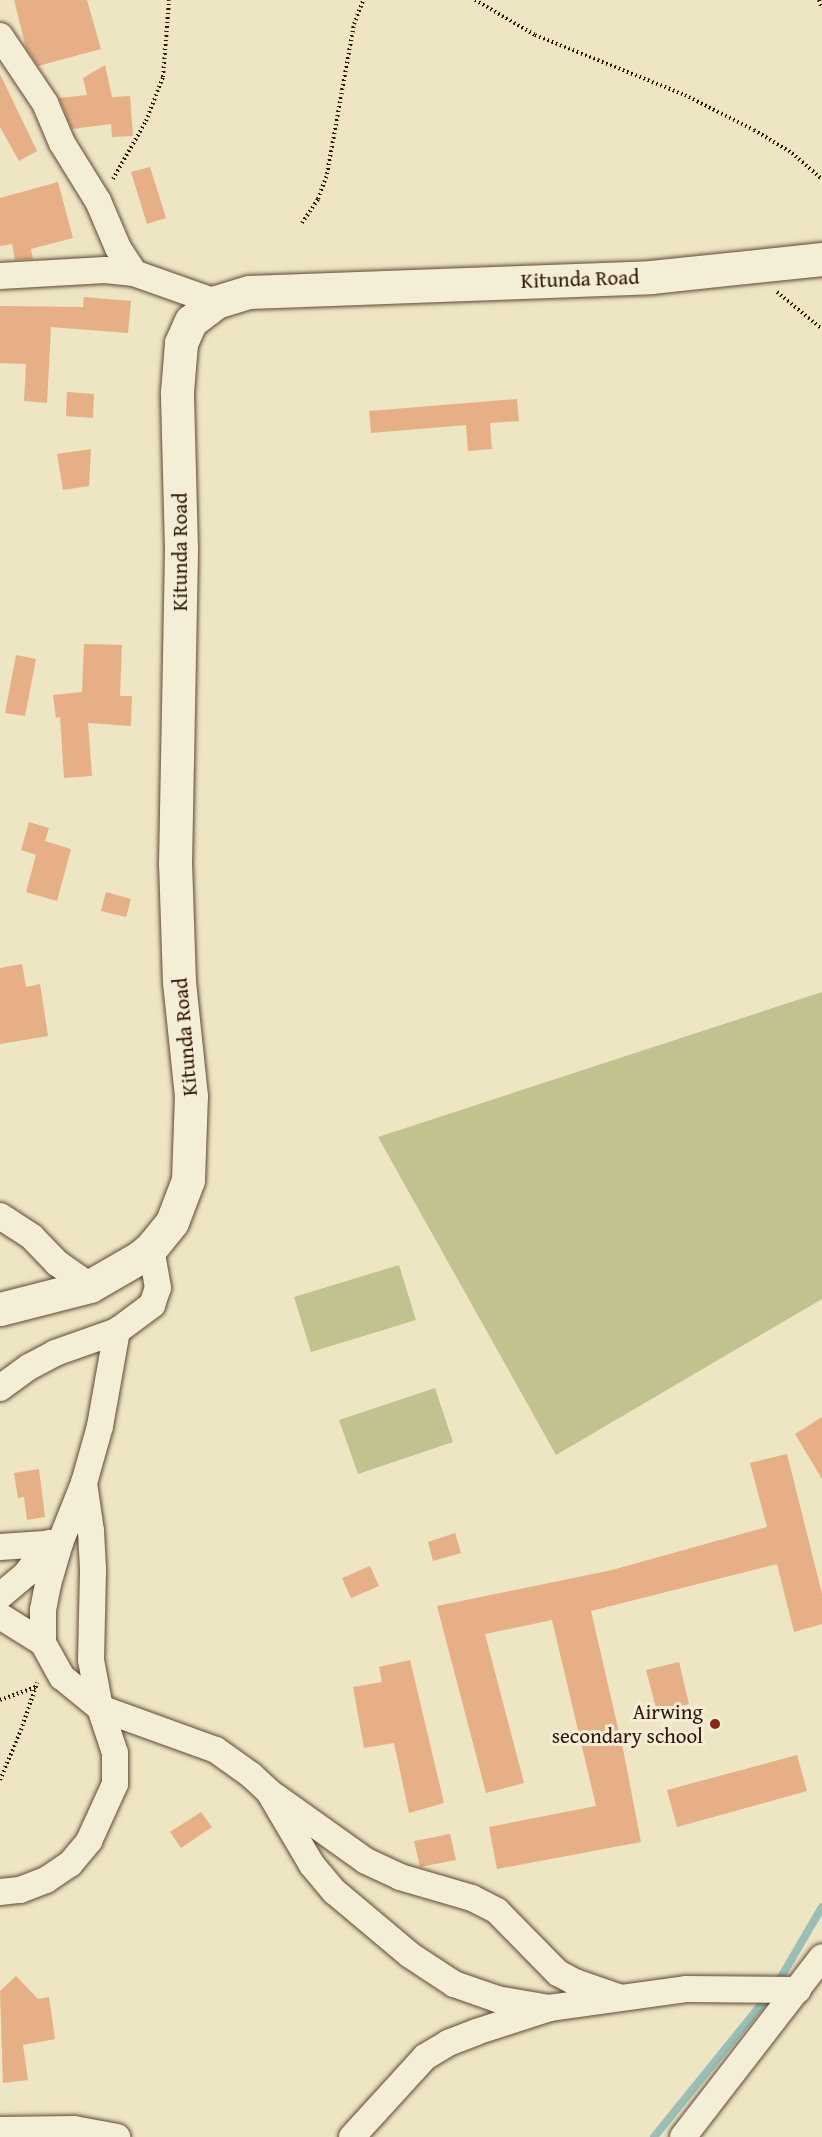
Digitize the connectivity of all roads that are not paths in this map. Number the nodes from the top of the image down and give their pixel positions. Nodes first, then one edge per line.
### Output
1 (0, 36) edge
2 (822, 259) edge
3 (134, 273) junction
4 (0, 276) edge
5 (216, 302) junction
6 (0, 1216) edge
7 (151, 1248) junction
8 (90, 1286) junction
9 (0, 1309) edge
10 (117, 1331) junction
11 (0, 1388) edge
12 (84, 1483) junction
13 (55, 1543) junction
14 (0, 1546) edge
15 (0, 1596) edge
16 (0, 1616) edge
17 (43, 1642) junction
18 (100, 1708) junction
19 (269, 1792) junction
20 (0, 1892) edge
21 (822, 1958) edge
22 (798, 1990) junction
23 (620, 1998) junction
24 (549, 2008) junction
25 (0, 2130) edge
26 (117, 2137) edge
27 (352, 2137) edge
28 (683, 2137) edge

1 - 3 street
2 - 5 street, Kitunda Road
3 - 4 street
3 - 5 street
5 - 7 street, Kitunda Road
6 - 8 street
7 - 8 street, Kitunda Road
7 - 10 street
8 - 9 street, Kitunda Road
10 - 11 street
10 - 12 street
12 - 13 street
12 - 18 street
13 - 14 street
13 - 15 street
13 - 17 street
16 - 17 street
17 - 18 street
18 - 19 street
18 - 20 street
19 - 23 street
19 - 24 street
21 - 22 street
22 - 23 street
22 - 28 street
23 - 24 street
24 - 27 street
25 - 26 street

